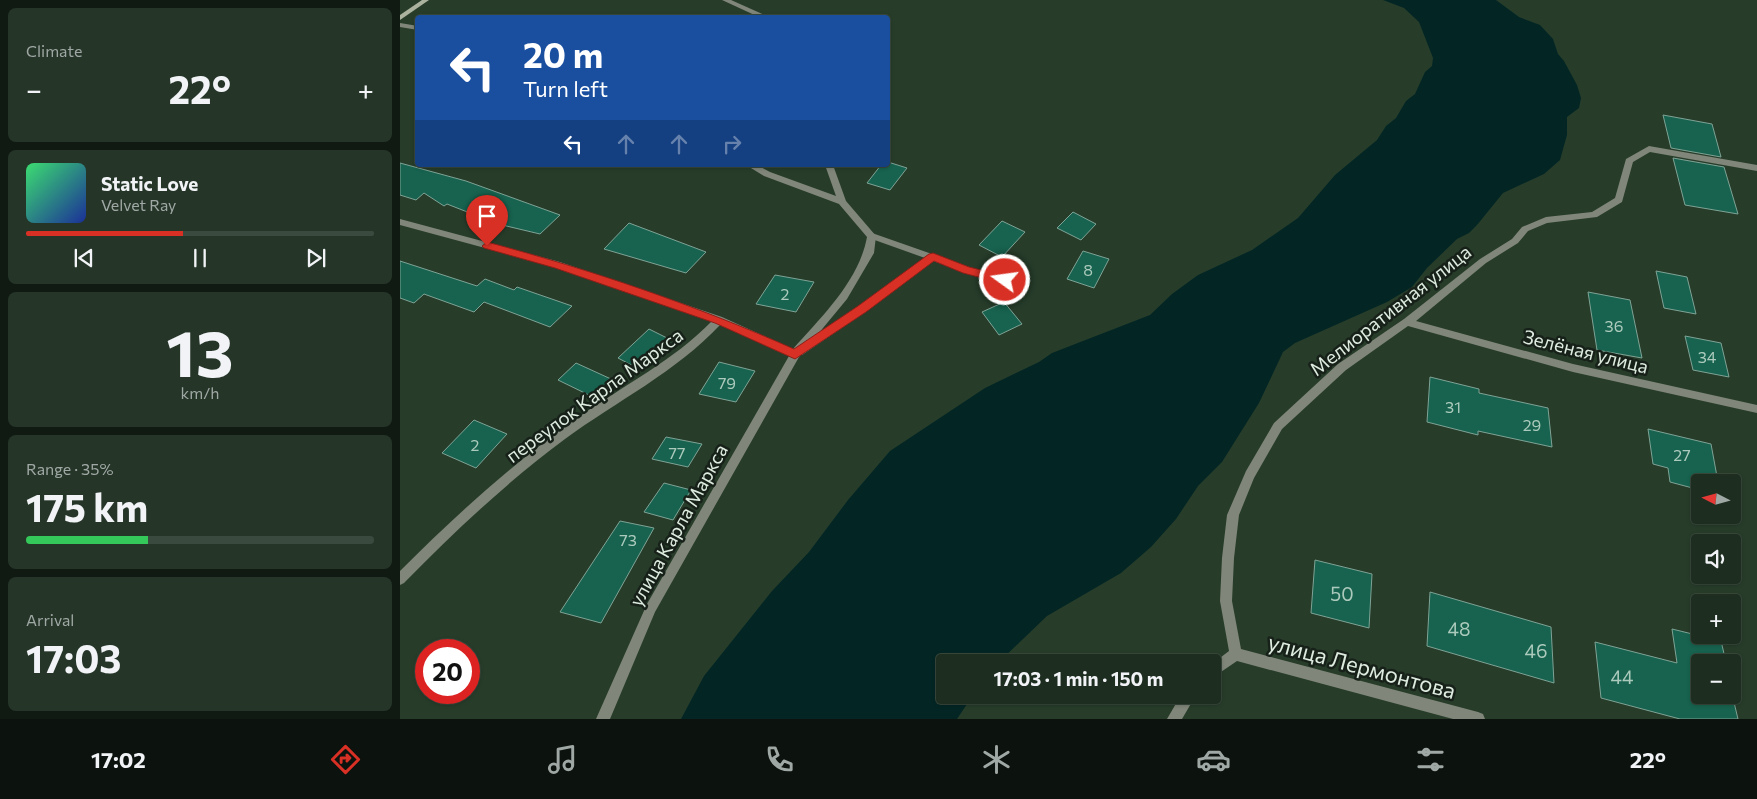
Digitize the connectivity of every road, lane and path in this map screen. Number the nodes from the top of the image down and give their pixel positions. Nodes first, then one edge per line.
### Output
1 (426, 0) edge
2 (725, 0) edge
3 (761, 15) edge
4 (400, 18) edge
5 (400, 25) edge
6 (415, 28) edge
7 (754, 167) edge
8 (830, 167) edge
9 (1757, 168) edge
10 (842, 202) junction
11 (400, 222) edge
12 (872, 236) junction
13 (933, 257) junction
14 (1005, 280) dead end
15 (719, 320) junction
16 (1407, 322) junction
17 (795, 354) junction
18 (1757, 409) edge
19 (400, 579) edge
20 (1236, 654) junction
21 (1221, 665) edge
22 (1183, 704) edge
23 (603, 719) edge
24 (1174, 719) edge
25 (1478, 719) edge

1 - 4 street
2 - 3 street
5 - 6 street
7 - 10 street
8 - 10 street
9 - 16 street, Мелиоративная улица
10 - 12 street
11 - 15 street
12 - 13 street
12 - 17 street, улица Карла Маркса
13 - 14 street
13 - 17 street
15 - 17 street
15 - 19 street, переулок Карла Маркса
16 - 18 street, Зелёная улица
16 - 20 street, Мелиоративная улица
17 - 23 street, улица Карла Маркса
20 - 21 street
20 - 25 street, улица Лермонтова
22 - 24 street

